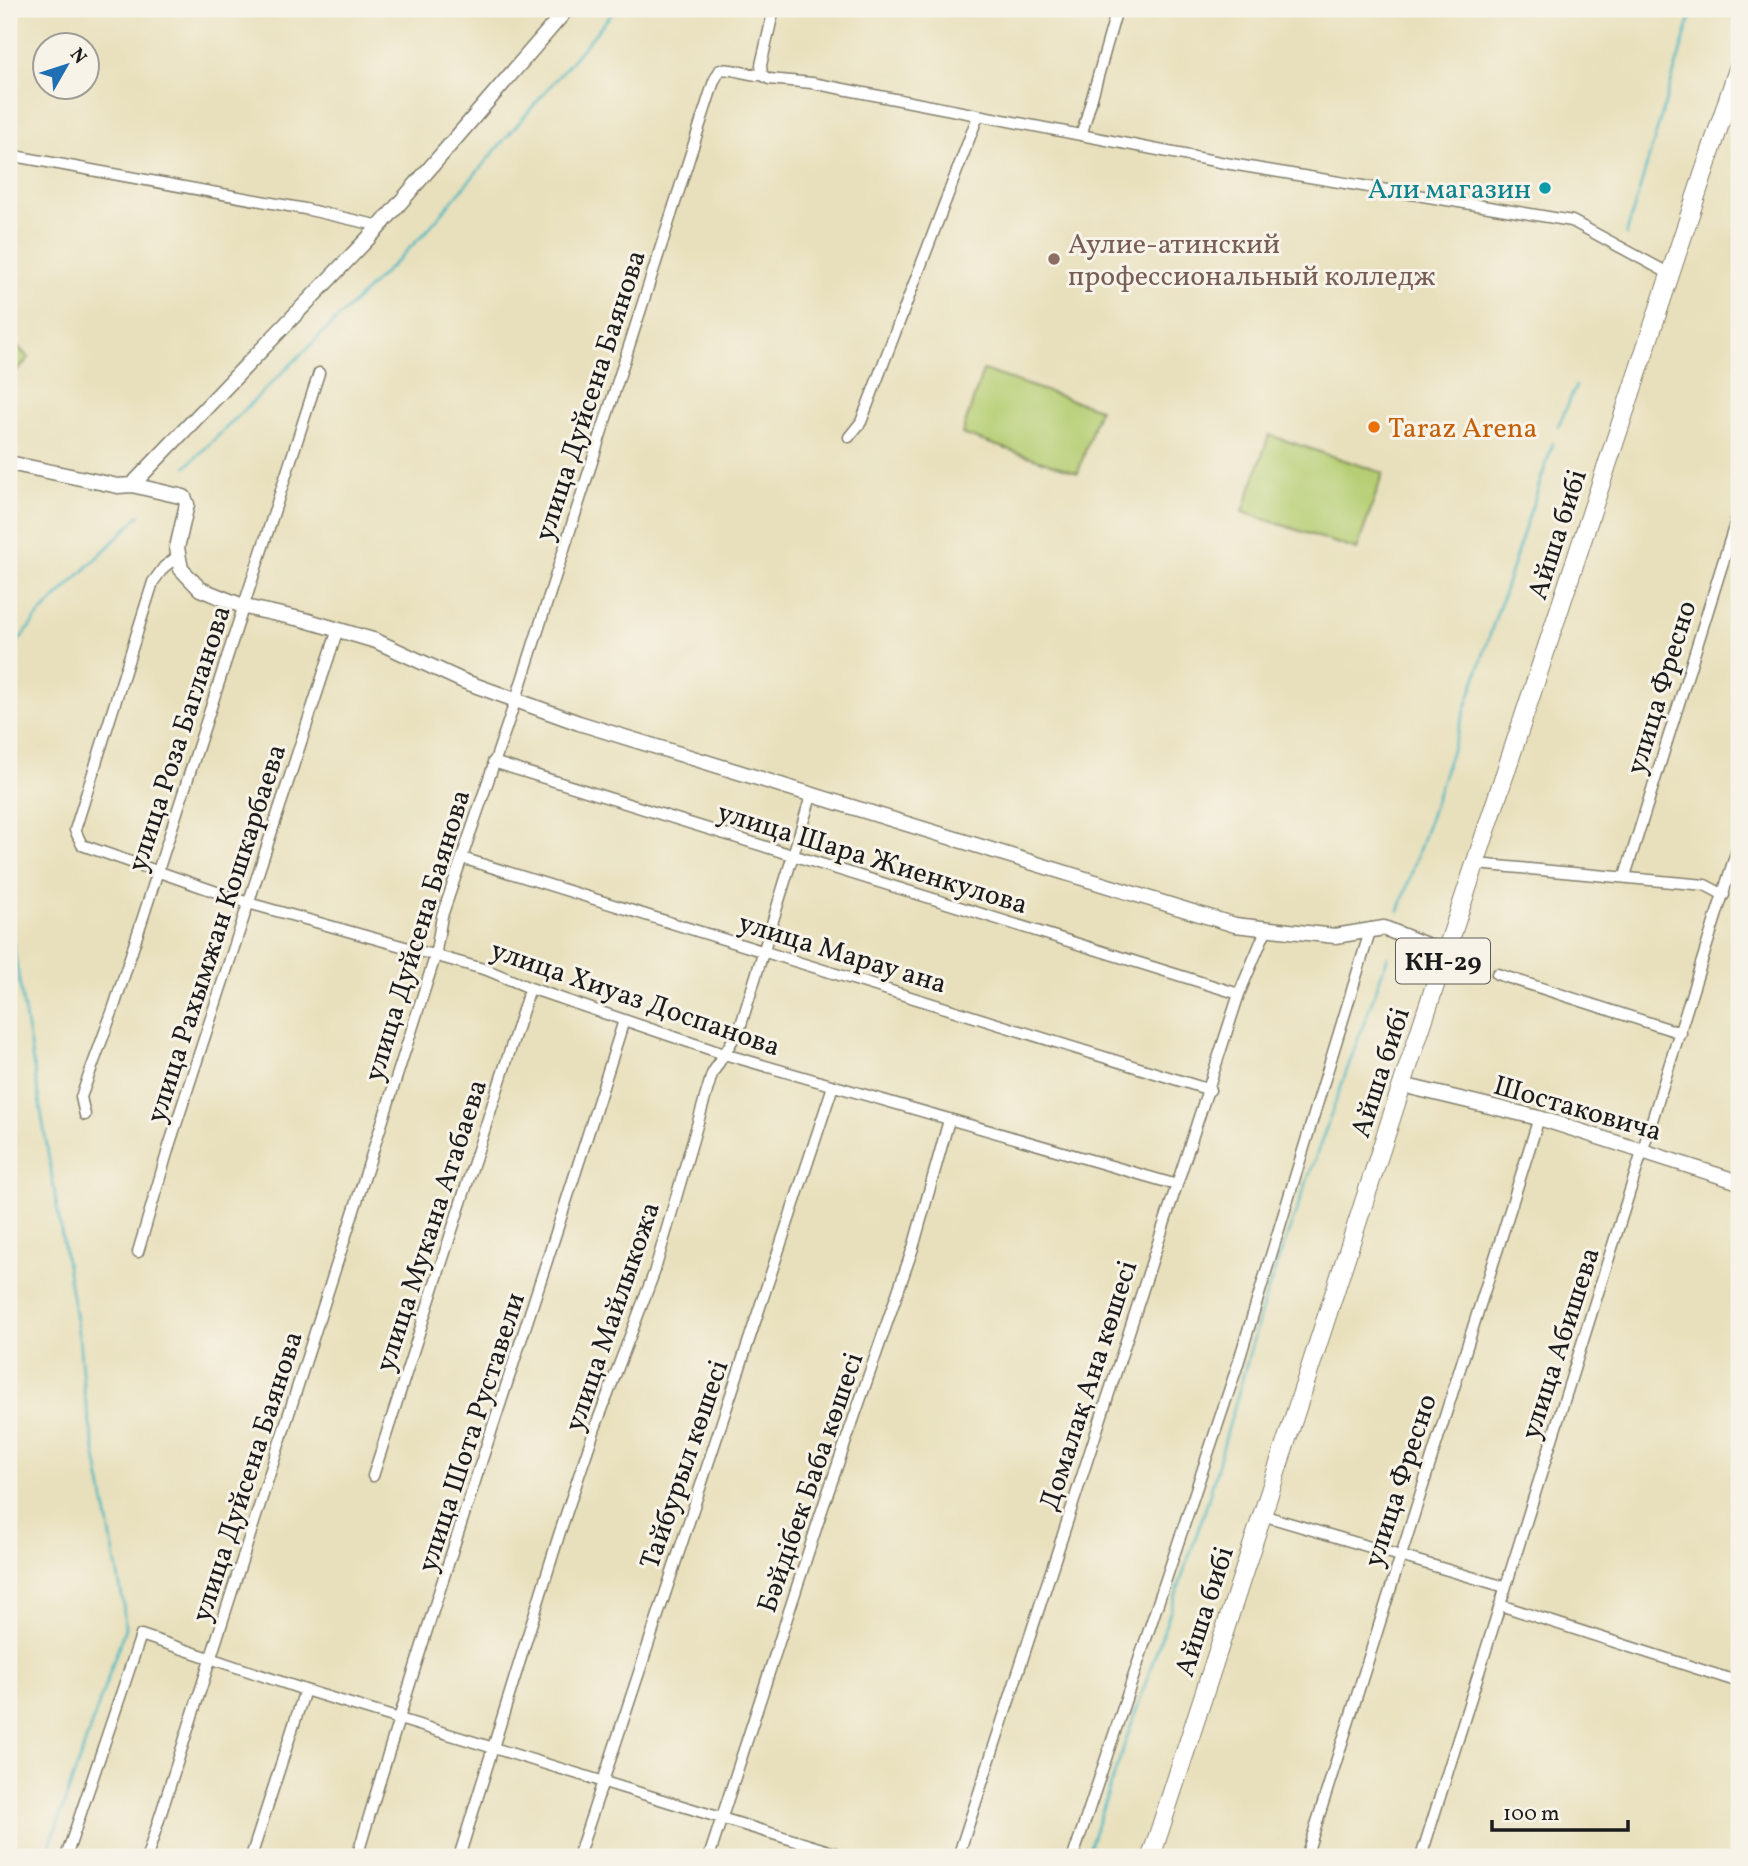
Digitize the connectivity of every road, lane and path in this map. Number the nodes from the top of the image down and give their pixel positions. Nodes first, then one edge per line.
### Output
1 (567, 9) edge
2 (774, 9) edge
3 (1117, 9) edge
4 (1739, 66) edge
5 (762, 75) junction
6 (978, 116) junction
7 (1082, 133) junction
8 (9, 155) edge
9 (380, 226) junction
10 (1670, 274) junction
11 (319, 373) dead end
12 (849, 437) dead end
13 (9, 463) edge
14 (132, 485) junction
15 (1739, 511) edge
16 (177, 557) junction
17 (245, 607) junction
18 (338, 629) junction
19 (516, 699) junction
20 (494, 762) junction
21 (811, 793) junction
22 (1739, 843) edge
23 (793, 857) junction
24 (461, 858) junction
25 (1476, 864) junction
26 (158, 873) junction
27 (1625, 876) junction
28 (1724, 895) junction
29 (248, 903) junction
30 (1378, 928) junction
31 (1266, 930) junction
32 (761, 951) junction
33 (1446, 953) junction
34 (435, 957) junction
35 (1497, 974) dead end
36 (530, 988) junction
37 (1239, 994) junction
38 (624, 1020) junction
39 (1681, 1033) junction
40 (724, 1054) junction
41 (1402, 1085) junction
42 (833, 1086) junction
43 (1210, 1090) junction
44 (85, 1115) dead end
45 (1539, 1118) junction
46 (949, 1120) junction
47 (1643, 1152) junction
48 (1739, 1182) edge
49 (1177, 1185) junction
50 (138, 1252) dead end
51 (373, 1476) dead end
52 (1262, 1515) junction
53 (1399, 1554) junction
54 (1505, 1587) junction
55 (1500, 1605) junction
56 (211, 1658) junction
57 (1739, 1682) edge
58 (305, 1690) junction
59 (398, 1718) junction
60 (492, 1748) junction
61 (601, 1782) junction
62 (722, 1819) junction
63 (66, 1857) edge
64 (147, 1857) edge
65 (251, 1857) edge
66 (357, 1857) edge
67 (459, 1857) edge
68 (578, 1857) edge
69 (709, 1857) edge
70 (848, 1857) edge
71 (958, 1857) edge
72 (1073, 1857) edge
73 (1151, 1857) edge
74 (1306, 1857) edge
75 (1421, 1857) edge

1 - 9 street
2 - 5 street
3 - 7 street
4 - 10 main road, Айша бибі / КН-29
5 - 6 street
5 - 19 street, улица Дуйсена Баянова
6 - 7 street
6 - 12 street
7 - 10 street
8 - 9 street
9 - 14 street
10 - 25 main road, Айша бибі / КН-29
11 - 17 street, улица Роза Багланова
13 - 14 street
14 - 16 street
15 - 27 street, улица Фресно
16 - 17 street
16 - 26 street, улица Хиуаз Доспанова
17 - 18 street
17 - 26 street, улица Роза Багланова
18 - 19 street
18 - 29 street, улица Рахымжан Кошкарбаева
19 - 20 street, улица Дуйсена Баянова
19 - 21 street
20 - 23 street, улица Шара Жиенкулова
20 - 24 street, улица Дуйсена Баянова
21 - 23 street, улица Майлыкожа
21 - 31 street
22 - 28 street, улица Абишева
23 - 32 street, улица Майлыкожа
23 - 37 street, улица Шара Жиенкулова
24 - 32 street, улица Марау ана
24 - 34 street, улица Дуйсена Баянова
25 - 27 street
25 - 33 main road, Айша бибі / КН-29
26 - 29 street, улица Хиуаз Доспанова
26 - 44 street, улица Роза Багланова
27 - 28 street
28 - 39 street, улица Абишева
29 - 34 street, улица Хиуаз Доспанова
29 - 50 street, улица Рахымжан Кошкарбаева
30 - 31 street
30 - 33 street
30 - 72 street
31 - 37 street, Домалақ Ана көшесі
32 - 40 street, улица Майлыкожа
32 - 43 street, улица Марау ана
33 - 41 main road, Айша бибі / КН-29
34 - 36 street, улица Хиуаз Доспанова
34 - 56 street, улица Дуйсена Баянова
35 - 39 street
36 - 38 street, улица Хиуаз Доспанова
36 - 51 street, улица Мукана Атабаева
37 - 43 street, Домалақ Ана көшесі
38 - 40 street, улица Хиуаз Доспанова
38 - 59 street, улица Шота Руставели
39 - 47 street, улица Абишева
40 - 42 street, улица Хиуаз Доспанова
40 - 60 street, улица Майлыкожа
41 - 45 street, Шостаковича
41 - 52 main road, Айша бибі / КН-29
42 - 46 street, улица Хиуаз Доспанова
42 - 61 street, Тайбурыл көшесі
43 - 49 street, Домалақ Ана көшесі
45 - 47 street, Шостаковича
45 - 53 street, улица Фресно
46 - 49 street, улица Хиуаз Доспанова
46 - 62 street, Бәйдібек Баба көшесі
47 - 48 street, Шостаковича
47 - 54 street, улица Абишева
49 - 71 street, Домалақ Ана көшесі
52 - 53 street
52 - 73 main road, Айша бибі / КН-29
53 - 54 street
53 - 74 street, улица Фресно
54 - 55 street, улица Абишева
55 - 57 street
55 - 75 street, улица Абишева
56 - 58 street
56 - 63 street
56 - 64 street, улица Дуйсена Баянова
58 - 59 street
58 - 65 street
59 - 60 street
59 - 66 street, улица Шота Руставели
60 - 61 street
60 - 67 street, улица Майлыкожа
61 - 62 street
61 - 68 street, Тайбурыл көшесі
62 - 69 street, Бәйдібек Баба көшесі
62 - 70 street

